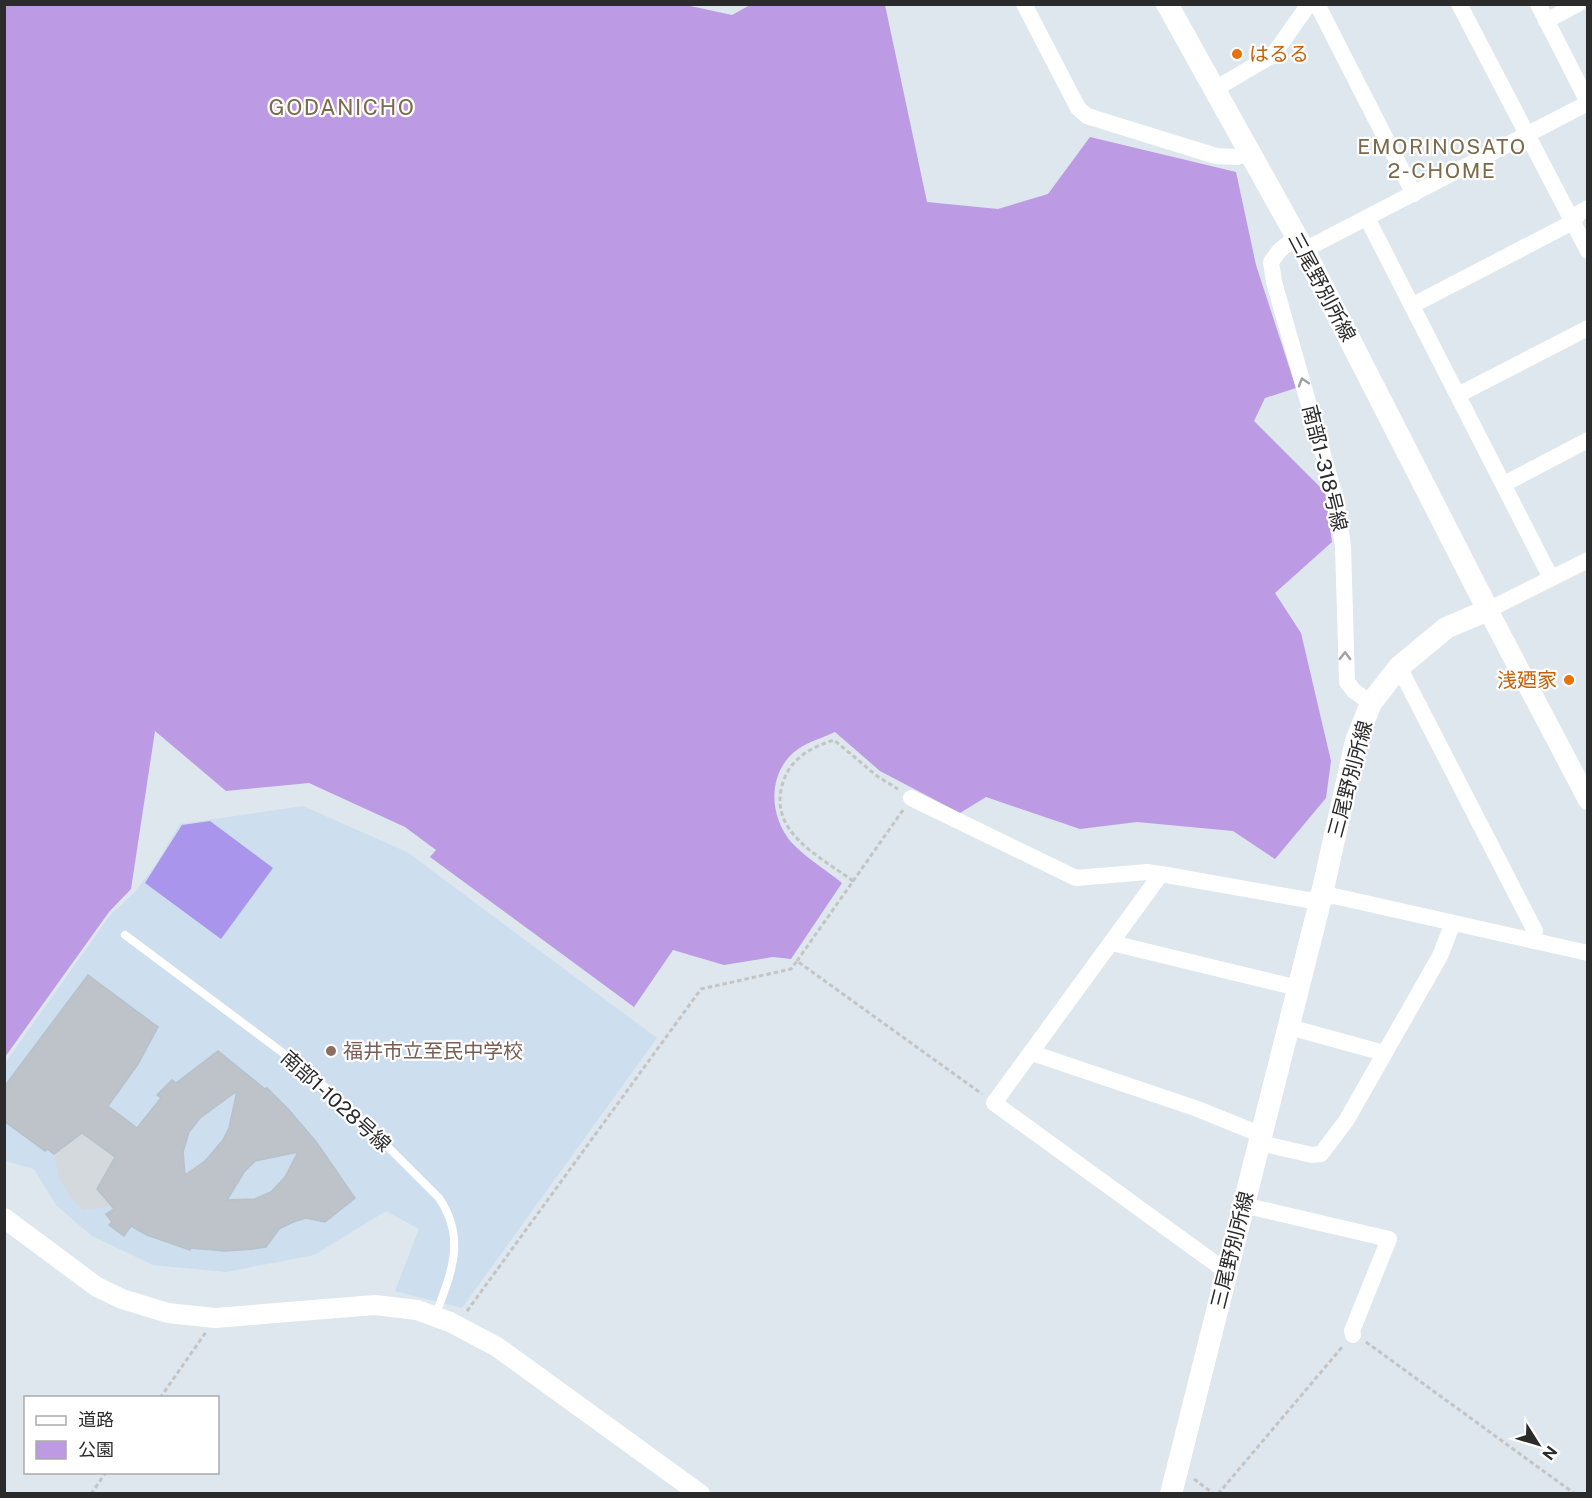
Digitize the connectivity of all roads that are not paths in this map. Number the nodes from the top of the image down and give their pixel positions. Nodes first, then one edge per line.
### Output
1 (1024, 4) edge
2 (1309, 4) edge
3 (1317, 4) edge
4 (1459, 4) edge
5 (1538, 4) edge
6 (1578, 4) edge
7 (1169, 5) edge
8 (1546, 21) junction
9 (1215, 89) junction
10 (1587, 102) edge
11 (1528, 134) junction
12 (1250, 152) junction
13 (1414, 194) junction
14 (1587, 208) edge
15 (1367, 218) junction
16 (1580, 225) edge
17 (1300, 244) junction
18 (1587, 251) edge
19 (1413, 305) junction
20 (1587, 328) edge
21 (1458, 394) junction
22 (1587, 440) edge
23 (1504, 484) junction
24 (1587, 560) edge
25 (1551, 579) junction
26 (1488, 610) junction
27 (1399, 667) junction
28 (1371, 703) junction
29 (911, 798) road end
30 (1587, 800) edge
31 (1161, 874) junction
32 (1321, 898) junction
33 (1454, 923) junction
34 (125, 935) dead end
35 (1533, 941) junction
36 (1112, 943) junction
37 (1587, 952) edge
38 (1299, 988) junction
39 (1288, 1027) junction
40 (1032, 1053) junction
41 (1384, 1053) junction
42 (1261, 1139) junction
43 (1243, 1205) junction
44 (4, 1218) edge
45 (1227, 1272) junction
46 (435, 1317) junction
47 (1353, 1335) road end
48 (700, 1494) edge
49 (1171, 1494) edge

1 - 12 street
2 - 9 street
3 - 13 street
4 - 11 street
5 - 8 street
6 - 8 street
7 - 9 main road, 三尾野別所線
8 - 10 street
9 - 12 main road, 三尾野別所線
10 - 11 street
11 - 13 street
11 - 16 street
12 - 17 main road, 三尾野別所線
13 - 15 street
14 - 16 street
15 - 17 street
15 - 19 street
16 - 18 street
16 - 19 street
17 - 26 main road, 三尾野別所線
28 -> 17 street, 南部1-318号線
19 - 21 street
20 - 21 street
21 - 23 street
22 - 23 street
23 - 25 street
24 - 25 street
25 - 26 street
26 - 27 main road, 三尾野別所線
26 - 30 street
27 - 28 main road, 三尾野別所線
27 - 35 street
28 - 32 main road, 三尾野別所線
29 - 31 street
31 - 32 street
31 - 36 street
32 - 33 street
32 - 38 main road, 三尾野別所線
33 - 35 street
33 - 41 street
34 - 46 lane, 南部1-1028号線
35 - 37 street
36 - 38 street
36 - 40 street
38 - 39 main road, 三尾野別所線
39 - 41 street
39 - 42 main road, 三尾野別所線
40 - 42 street
40 - 45 street
41 - 42 street
42 - 43 main road, 三尾野別所線
43 - 45 main road, 三尾野別所線
43 - 47 street
44 - 46 street
45 - 49 main road, 三尾野別所線
46 - 48 street

